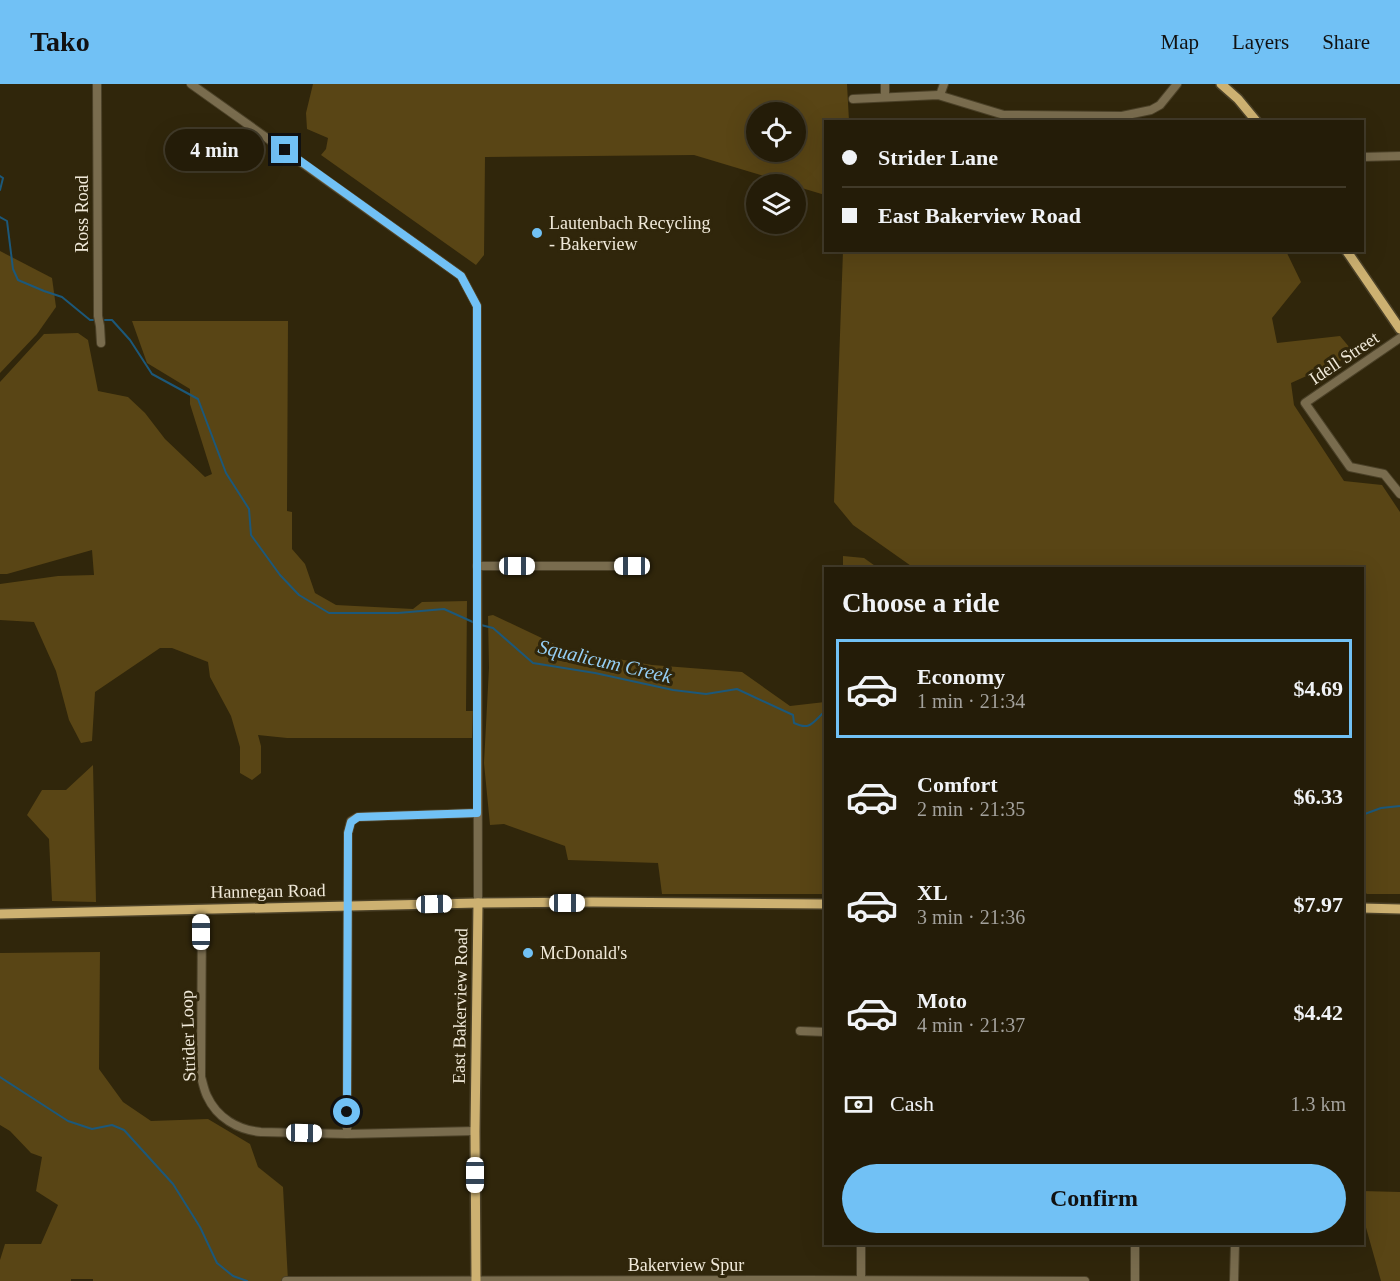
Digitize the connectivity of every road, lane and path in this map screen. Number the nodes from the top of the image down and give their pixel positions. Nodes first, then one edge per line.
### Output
1 (97, 84) edge
2 (191, 84) edge
3 (885, 84) edge
4 (944, 84) edge
5 (1177, 84) edge
6 (1221, 84) edge
7 (940, 95) junction
8 (885, 97) junction
9 (853, 99) dead end
10 (1255, 120) edge
11 (1400, 156) edge
12 (1364, 157) edge
13 (1347, 252) edge
14 (1400, 329) edge
15 (1400, 338) edge
16 (101, 343) dead end
17 (1400, 494) edge
18 (477, 566) junction
19 (632, 566) dead end
20 (477, 813) junction
21 (478, 903) junction
22 (824, 904) edge
23 (348, 906) junction
24 (1364, 908) edge
25 (202, 909) junction
26 (1400, 909) edge
27 (0, 914) edge
28 (800, 1031) dead end
29 (824, 1032) edge
30 (475, 1131) junction
31 (347, 1134) junction
32 (861, 1245) edge
33 (1135, 1245) edge
34 (1235, 1245) edge
35 (852, 1280) edge
36 (861, 1280) edge
37 (286, 1281) edge
38 (476, 1281) edge
39 (1085, 1281) edge
40 (1135, 1281) edge
41 (1234, 1281) edge

1 - 16 street, Ross Road
2 - 18 street, East Bakerview Road
3 - 8 street
4 - 7 street
5 - 7 street
6 - 10 main road
7 - 8 street
8 - 9 street
11 - 12 street
13 - 14 main road
15 - 17 street, Idell Street
18 - 19 street
18 - 20 street, East Bakerview Road
20 - 21 street, East Bakerview Road
20 - 23 street
21 - 22 main road, Hannegan Road
21 - 23 main road, Hannegan Road
21 - 30 main road, East Bakerview Road
23 - 25 main road, Hannegan Road
23 - 31 street
24 - 26 main road
25 - 27 main road, Hannegan Road
25 - 31 street, Strider Loop
28 - 29 street
30 - 31 street, Strider Loop
30 - 38 main road, East Bakerview Road
32 - 36 street
33 - 40 street
34 - 41 street
35 - 36 street, Bakerview Spur
35 - 38 street, Bakerview Spur
36 - 39 street, Bakerview Spur
37 - 38 street, Bakerview Spur

